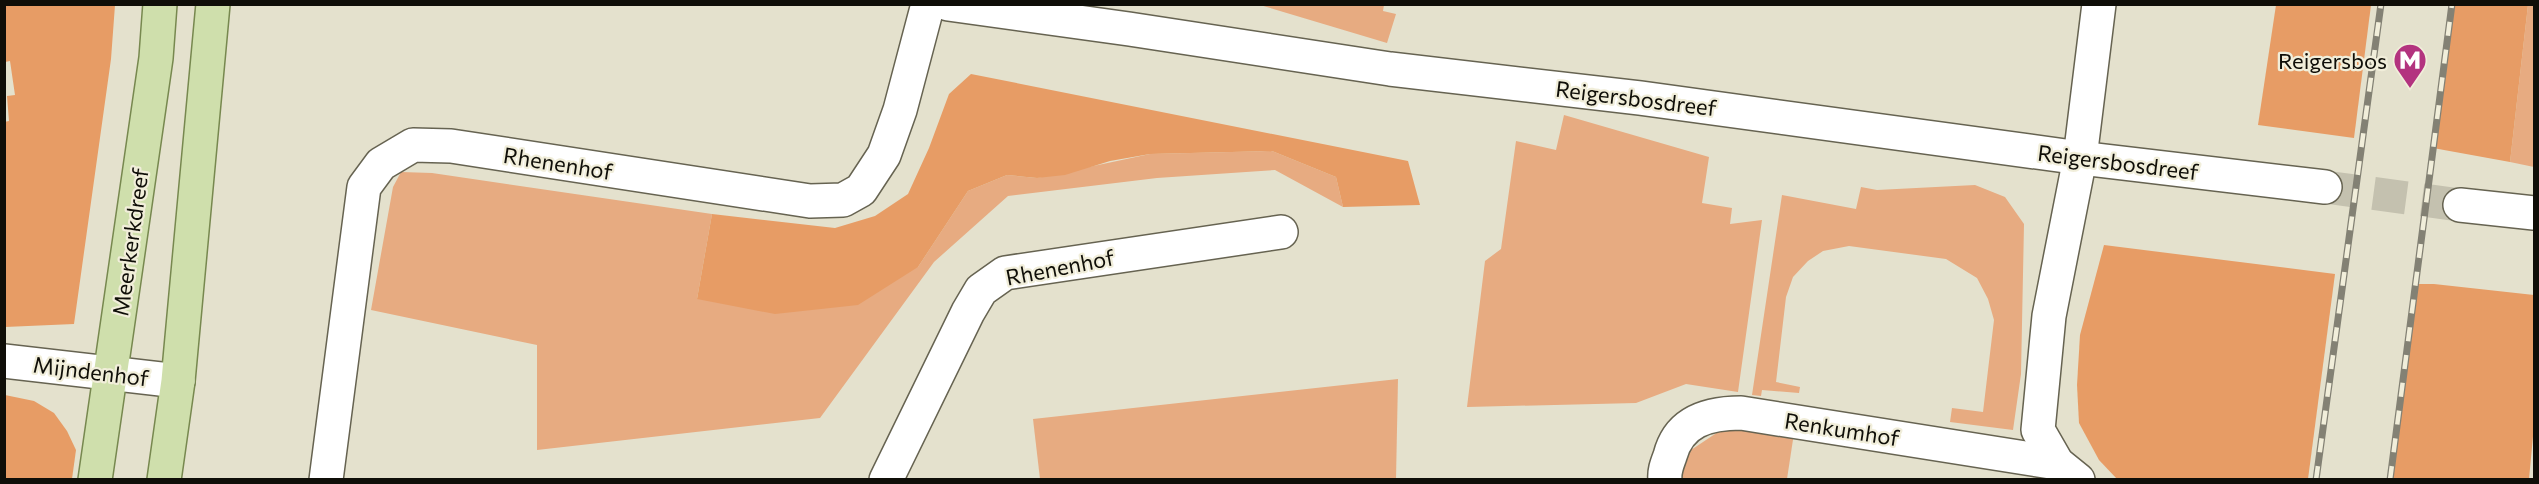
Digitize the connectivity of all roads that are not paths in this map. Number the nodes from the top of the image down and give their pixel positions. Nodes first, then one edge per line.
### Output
1 (160, 4) edge
2 (213, 4) edge
3 (928, 4) edge
4 (948, 4) edge
5 (2099, 4) edge
6 (2080, 158) junction
7 (2325, 187) tunnel mouth
8 (2460, 205) tunnel mouth
9 (2535, 213) edge
10 (1281, 232) dead end
11 (4, 361) edge
12 (111, 374) junction
13 (178, 381) junction
14 (2064, 474) edge
15 (95, 480) edge
16 (164, 480) edge
17 (326, 480) edge
18 (886, 480) edge
19 (1665, 480) edge

1 - 12 main road, Meerkerkdreef
2 - 13 main road
3 - 17 street, Rhenenhof
4 - 6 street, Reigersbosdreef
5 - 6 street, Renkumhof
6 - 7 street, Reigersbosdreef
6 - 14 street, Renkumhof
8 - 9 street
10 - 18 street, Rhenenhof
11 - 12 street, Mijndenhof
12 - 13 street, Mijndenhof
12 - 15 main road, Meerkerkdreef
13 - 16 main road
14 - 19 street, Renkumhof

